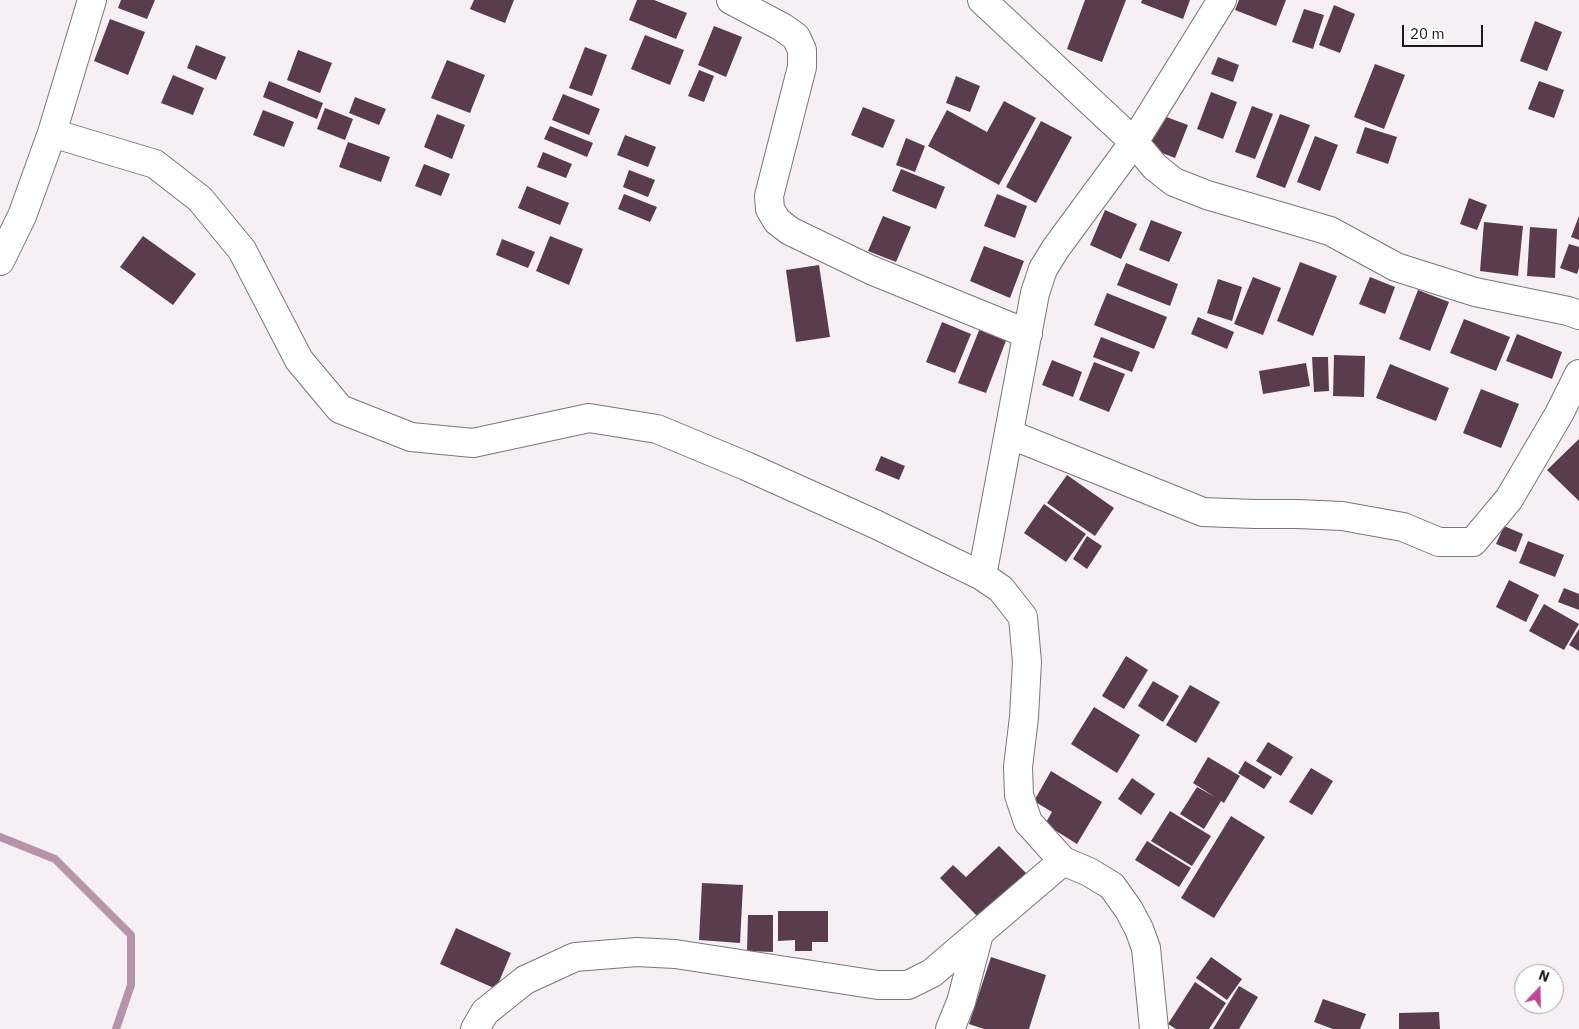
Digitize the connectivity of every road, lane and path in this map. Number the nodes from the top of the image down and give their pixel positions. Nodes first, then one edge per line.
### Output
1 (92, 0) edge
2 (982, 0) edge
3 (1222, 0) edge
4 (735, 1) edge
5 (52, 133) junction
6 (1134, 142) junction
7 (0, 261) edge
8 (1575, 307) edge
9 (1028, 334) junction
10 (1579, 374) edge
11 (1009, 434) junction
12 (982, 576) junction
13 (1063, 861) junction
14 (979, 934) junction
15 (475, 1029) edge
16 (950, 1029) edge
17 (1154, 1029) edge

1 - 5 street
2 - 6 street
3 - 6 street
4 - 9 street
5 - 7 street
5 - 12 street
6 - 8 street
6 - 9 street
9 - 11 street
10 - 11 street
11 - 12 street
12 - 13 street
13 - 14 street
13 - 17 street
14 - 15 street
14 - 16 street

